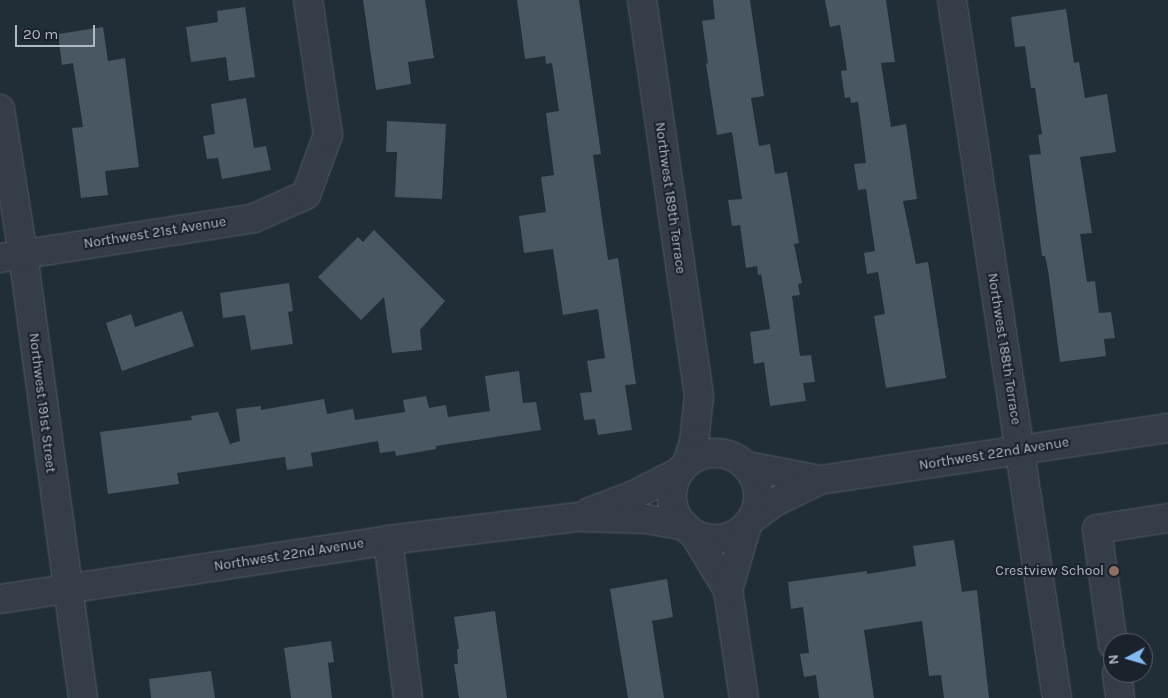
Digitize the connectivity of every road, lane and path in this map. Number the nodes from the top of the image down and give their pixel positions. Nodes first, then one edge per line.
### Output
1 (308, 0) edge
2 (642, 0) edge
3 (952, 0) edge
4 (0, 109) edge
5 (11, 256) edge
6 (699, 396) junction
7 (1168, 428) edge
8 (1020, 449) junction
9 (740, 461) junction
10 (683, 468) junction
11 (820, 480) junction
12 (579, 516) junction
13 (1168, 518) edge
14 (750, 522) junction
15 (689, 530) junction
16 (388, 540) junction
17 (66, 589) junction
18 (728, 590) junction
19 (0, 599) edge
20 (1111, 633) edge
21 (1118, 683) edge
22 (83, 698) edge
23 (408, 698) edge
24 (744, 698) edge
25 (1057, 698) edge
26 (1120, 698) edge

1 - 5 street, Northwest 21st Avenue
2 - 6 street, Northwest 189th Terrace
3 - 8 street, Northwest 188th Terrace
4 - 5 street, Northwest 191st Street
5 - 17 street, Northwest 191st Street
6 - 9 street, Northwest 189th Terrace
6 - 10 street, Northwest 189th Terrace
7 - 8 street, Northwest 22nd Avenue
8 - 11 street, Northwest 22nd Avenue
8 - 25 street, Northwest 188th Terrace
9 - 10 street
9 - 11 street, Northwest 22nd Avenue
9 - 14 street
10 - 12 street, Northwest 22nd Avenue
10 - 15 street
11 - 14 street, Northwest 22nd Avenue
12 - 15 street, Northwest 22nd Avenue
12 - 16 street, Northwest 22nd Avenue
13 - 20 street
14 - 15 street
14 - 18 street
15 - 18 street
16 - 17 street, Northwest 22nd Avenue
16 - 23 street
17 - 19 street, Northwest 22nd Avenue
17 - 22 street, Northwest 191st Street
18 - 24 street
21 - 26 street

